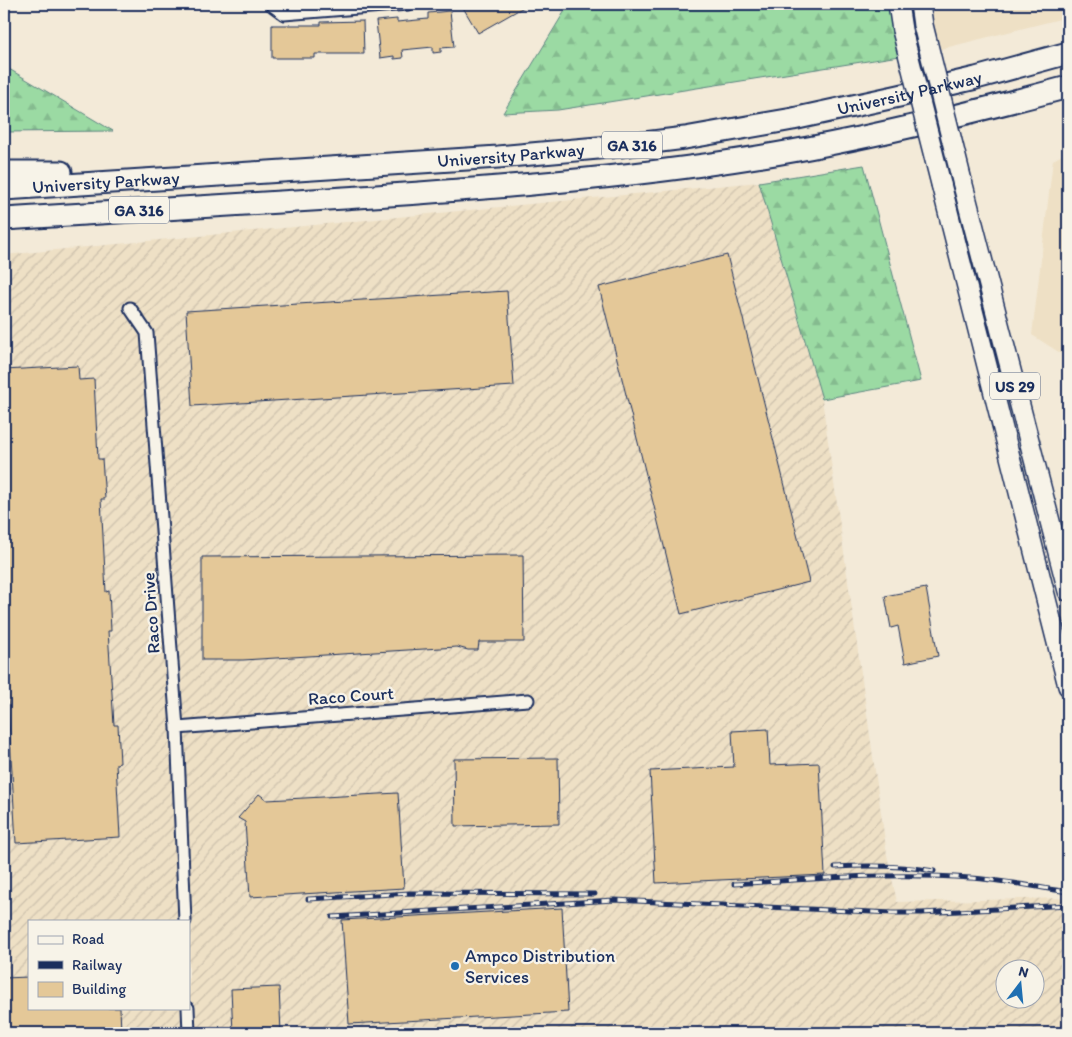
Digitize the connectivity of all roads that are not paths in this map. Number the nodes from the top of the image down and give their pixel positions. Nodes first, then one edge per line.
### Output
1 (273, 4) edge
2 (408, 4) edge
3 (898, 4) edge
4 (920, 4) edge
5 (1068, 53) edge
6 (1068, 87) edge
7 (4, 172) edge
8 (186, 176) junction
9 (4, 188) edge
10 (274, 202) junction
11 (4, 219) edge
12 (4, 232) edge
13 (130, 308) dead end
14 (1068, 591) edge
15 (1064, 655) edge
16 (1068, 686) edge
17 (528, 700) dead end
18 (177, 728) junction
19 (185, 920) edge
20 (188, 1010) edge
21 (189, 1033) edge

1 - 2 street
3 - 15 main road, US 29, bridge
4 - 14 main road, US 29, bridge
5 - 8 highway, University Parkway / GA 316
6 - 10 highway, University Parkway / GA 316
7 - 8 highway
8 - 9 highway, University Parkway / GA 316
10 - 11 highway, University Parkway / GA 316
10 - 12 highway
13 - 18 street, Raco Drive
15 - 16 main road, US 29
17 - 18 street, Raco Court
18 - 19 street, Raco Drive
20 - 21 street

